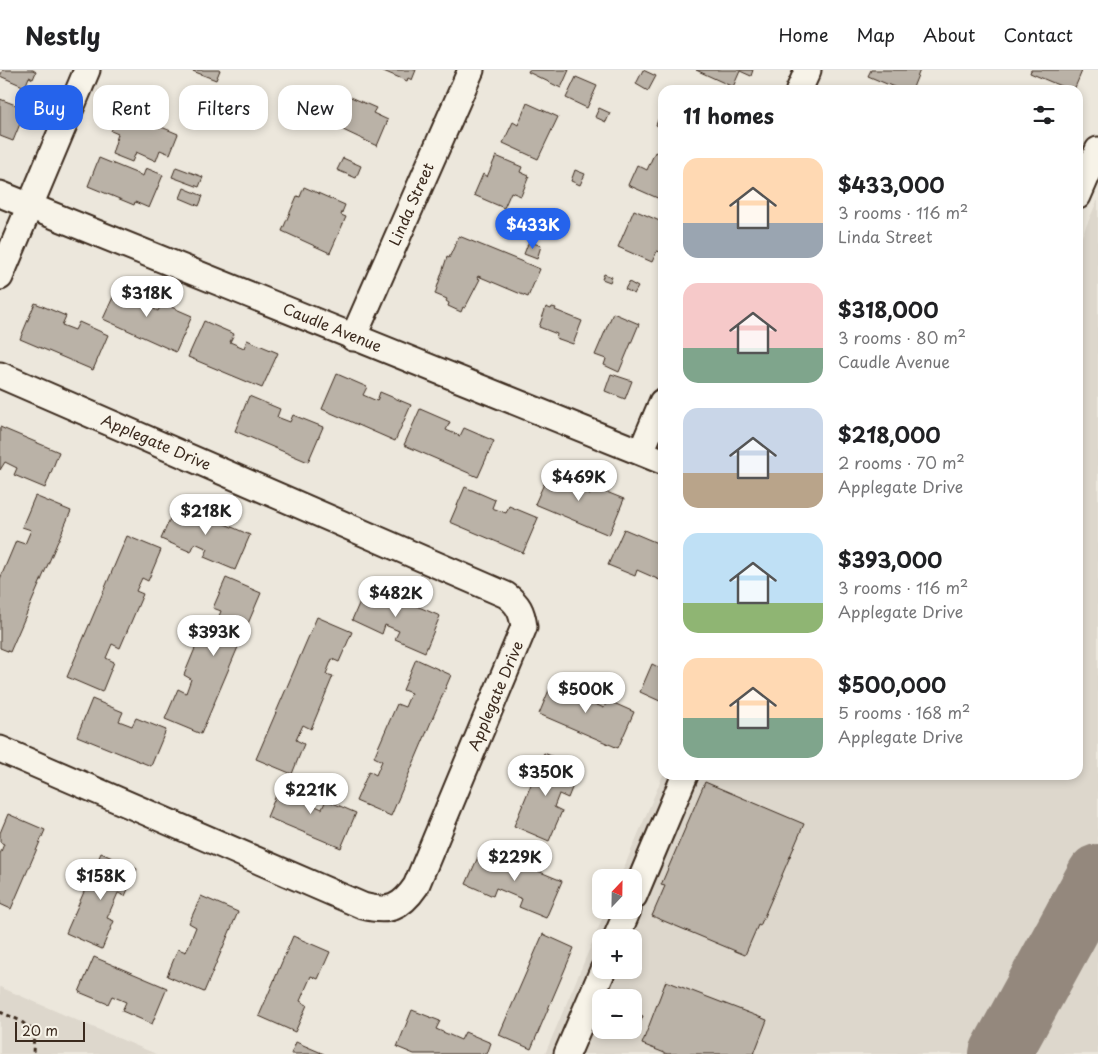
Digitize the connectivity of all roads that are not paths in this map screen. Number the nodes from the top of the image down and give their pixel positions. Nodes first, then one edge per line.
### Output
1 (87, 70) edge
2 (471, 70) edge
3 (808, 70) edge
4 (801, 85) edge
5 (1098, 150) edge
6 (1083, 184) edge
7 (0, 194) edge
8 (29, 206) junction
9 (0, 277) edge
10 (353, 338) junction
11 (0, 375) edge
12 (658, 424) edge
13 (652, 457) edge
14 (0, 749) edge
15 (683, 780) edge
16 (642, 877) edge
17 (599, 979) edge
18 (567, 1054) edge

1 - 8 street
2 - 10 street, Linda Street
3 - 4 street
5 - 6 street
7 - 8 street, Caudle Avenue
8 - 9 street
8 - 10 street, Caudle Avenue
10 - 13 street, Caudle Avenue
11 - 14 street, Applegate Drive
12 - 13 street
15 - 16 street
17 - 18 street

